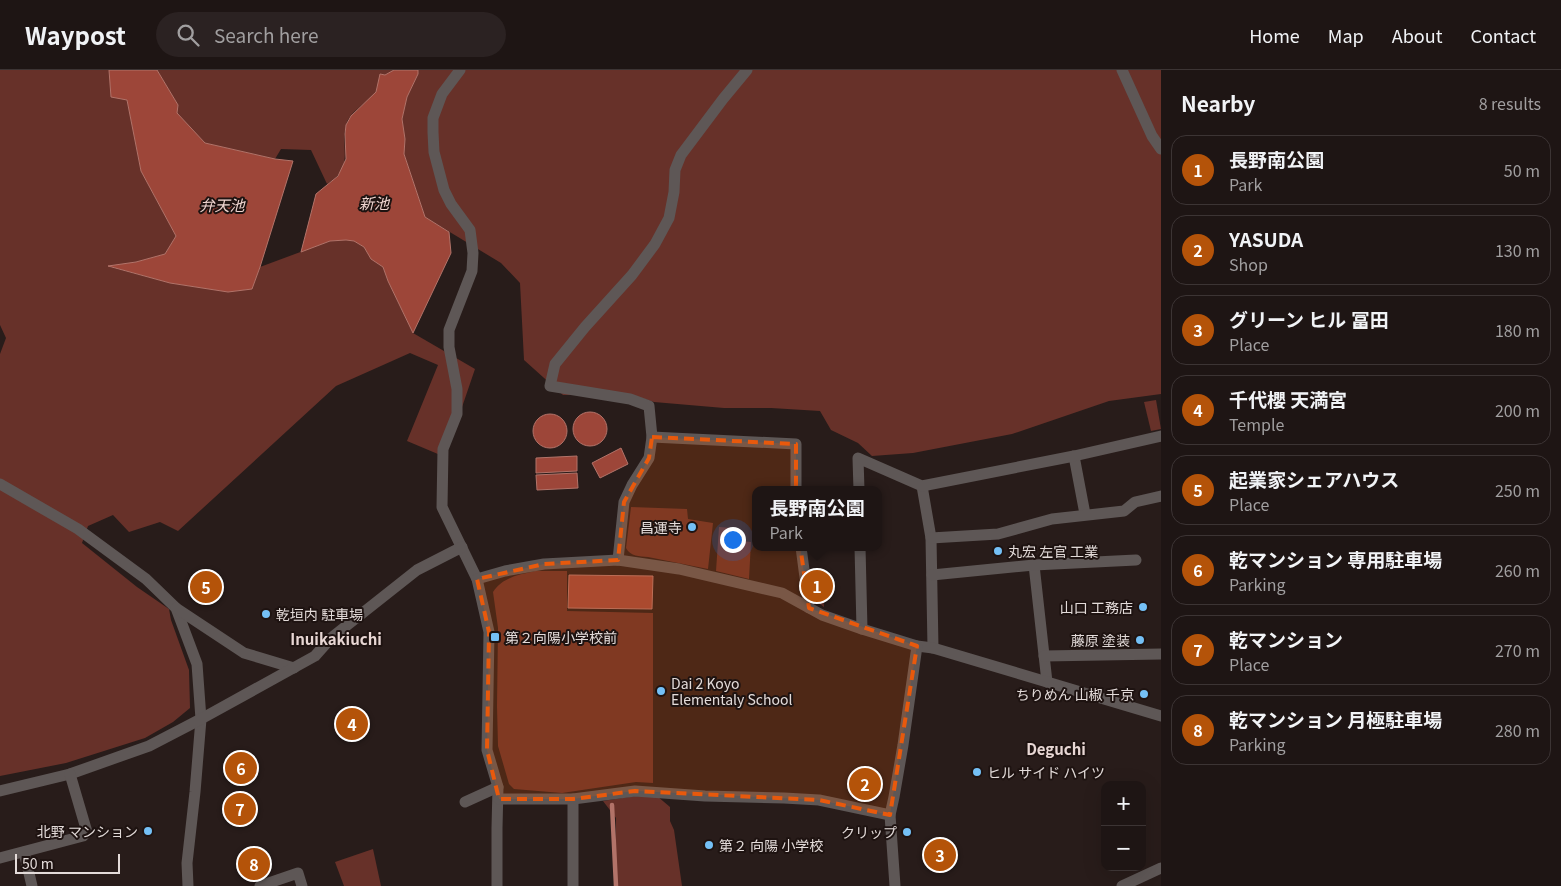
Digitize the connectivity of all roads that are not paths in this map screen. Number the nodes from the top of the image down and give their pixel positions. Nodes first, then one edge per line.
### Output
1 (460, 70) edge
2 (747, 70) edge
3 (1122, 70) edge
4 (1161, 149) edge
5 (1161, 436) edge
6 (652, 437) junction
7 (1074, 456) junction
8 (0, 484) edge
9 (796, 486) edge
10 (859, 486) edge
11 (922, 486) junction
12 (1161, 496) edge
13 (1085, 514) junction
14 (931, 538) junction
15 (462, 547) junction
16 (802, 551) edge
17 (860, 551) edge
18 (618, 560) junction
19 (1136, 560) dead end
20 (1034, 565) junction
21 (932, 575) junction
22 (477, 579) junction
23 (176, 608) junction
24 (810, 608) junction
25 (862, 629) junction
26 (917, 646) junction
27 (933, 648) junction
28 (1161, 654) edge
29 (1044, 656) junction
30 (294, 668) junction
31 (1047, 682) junction
32 (1161, 716) edge
33 (201, 719) junction
34 (70, 774) junction
35 (0, 791) edge
36 (499, 793) junction
37 (573, 799) junction
38 (465, 802) dead end
39 (890, 816) junction
40 (24, 852) junction
41 (0, 858) edge
42 (1161, 868) edge
43 (32, 886) edge
44 (188, 886) edge
45 (260, 886) edge
46 (302, 886) edge
47 (497, 886) edge
48 (573, 886) edge
49 (895, 886) edge
50 (1122, 886) edge

1 - 15 street
2 - 6 street
3 - 4 street
5 - 7 street
6 - 9 street
6 - 18 street
7 - 11 street
7 - 13 street
8 - 23 street
10 - 11 street
11 - 14 street
12 - 13 street
13 - 14 street
14 - 21 street
15 - 22 street
15 - 30 street
16 - 24 street
17 - 25 street
18 - 22 street
18 - 24 street
19 - 20 street
20 - 21 street
20 - 29 street
21 - 27 street
22 - 36 street
23 - 30 street
23 - 33 street
24 - 25 street
25 - 26 street
26 - 27 street
26 - 39 street
27 - 31 street
28 - 29 street
29 - 31 street
30 - 33 street
31 - 32 street
33 - 34 street
33 - 44 street
34 - 35 street
34 - 40 street
36 - 37 street
36 - 38 street
36 - 47 street
37 - 39 street
37 - 48 street
39 - 49 street
40 - 41 street
40 - 43 street
42 - 50 street
45 - 46 street

